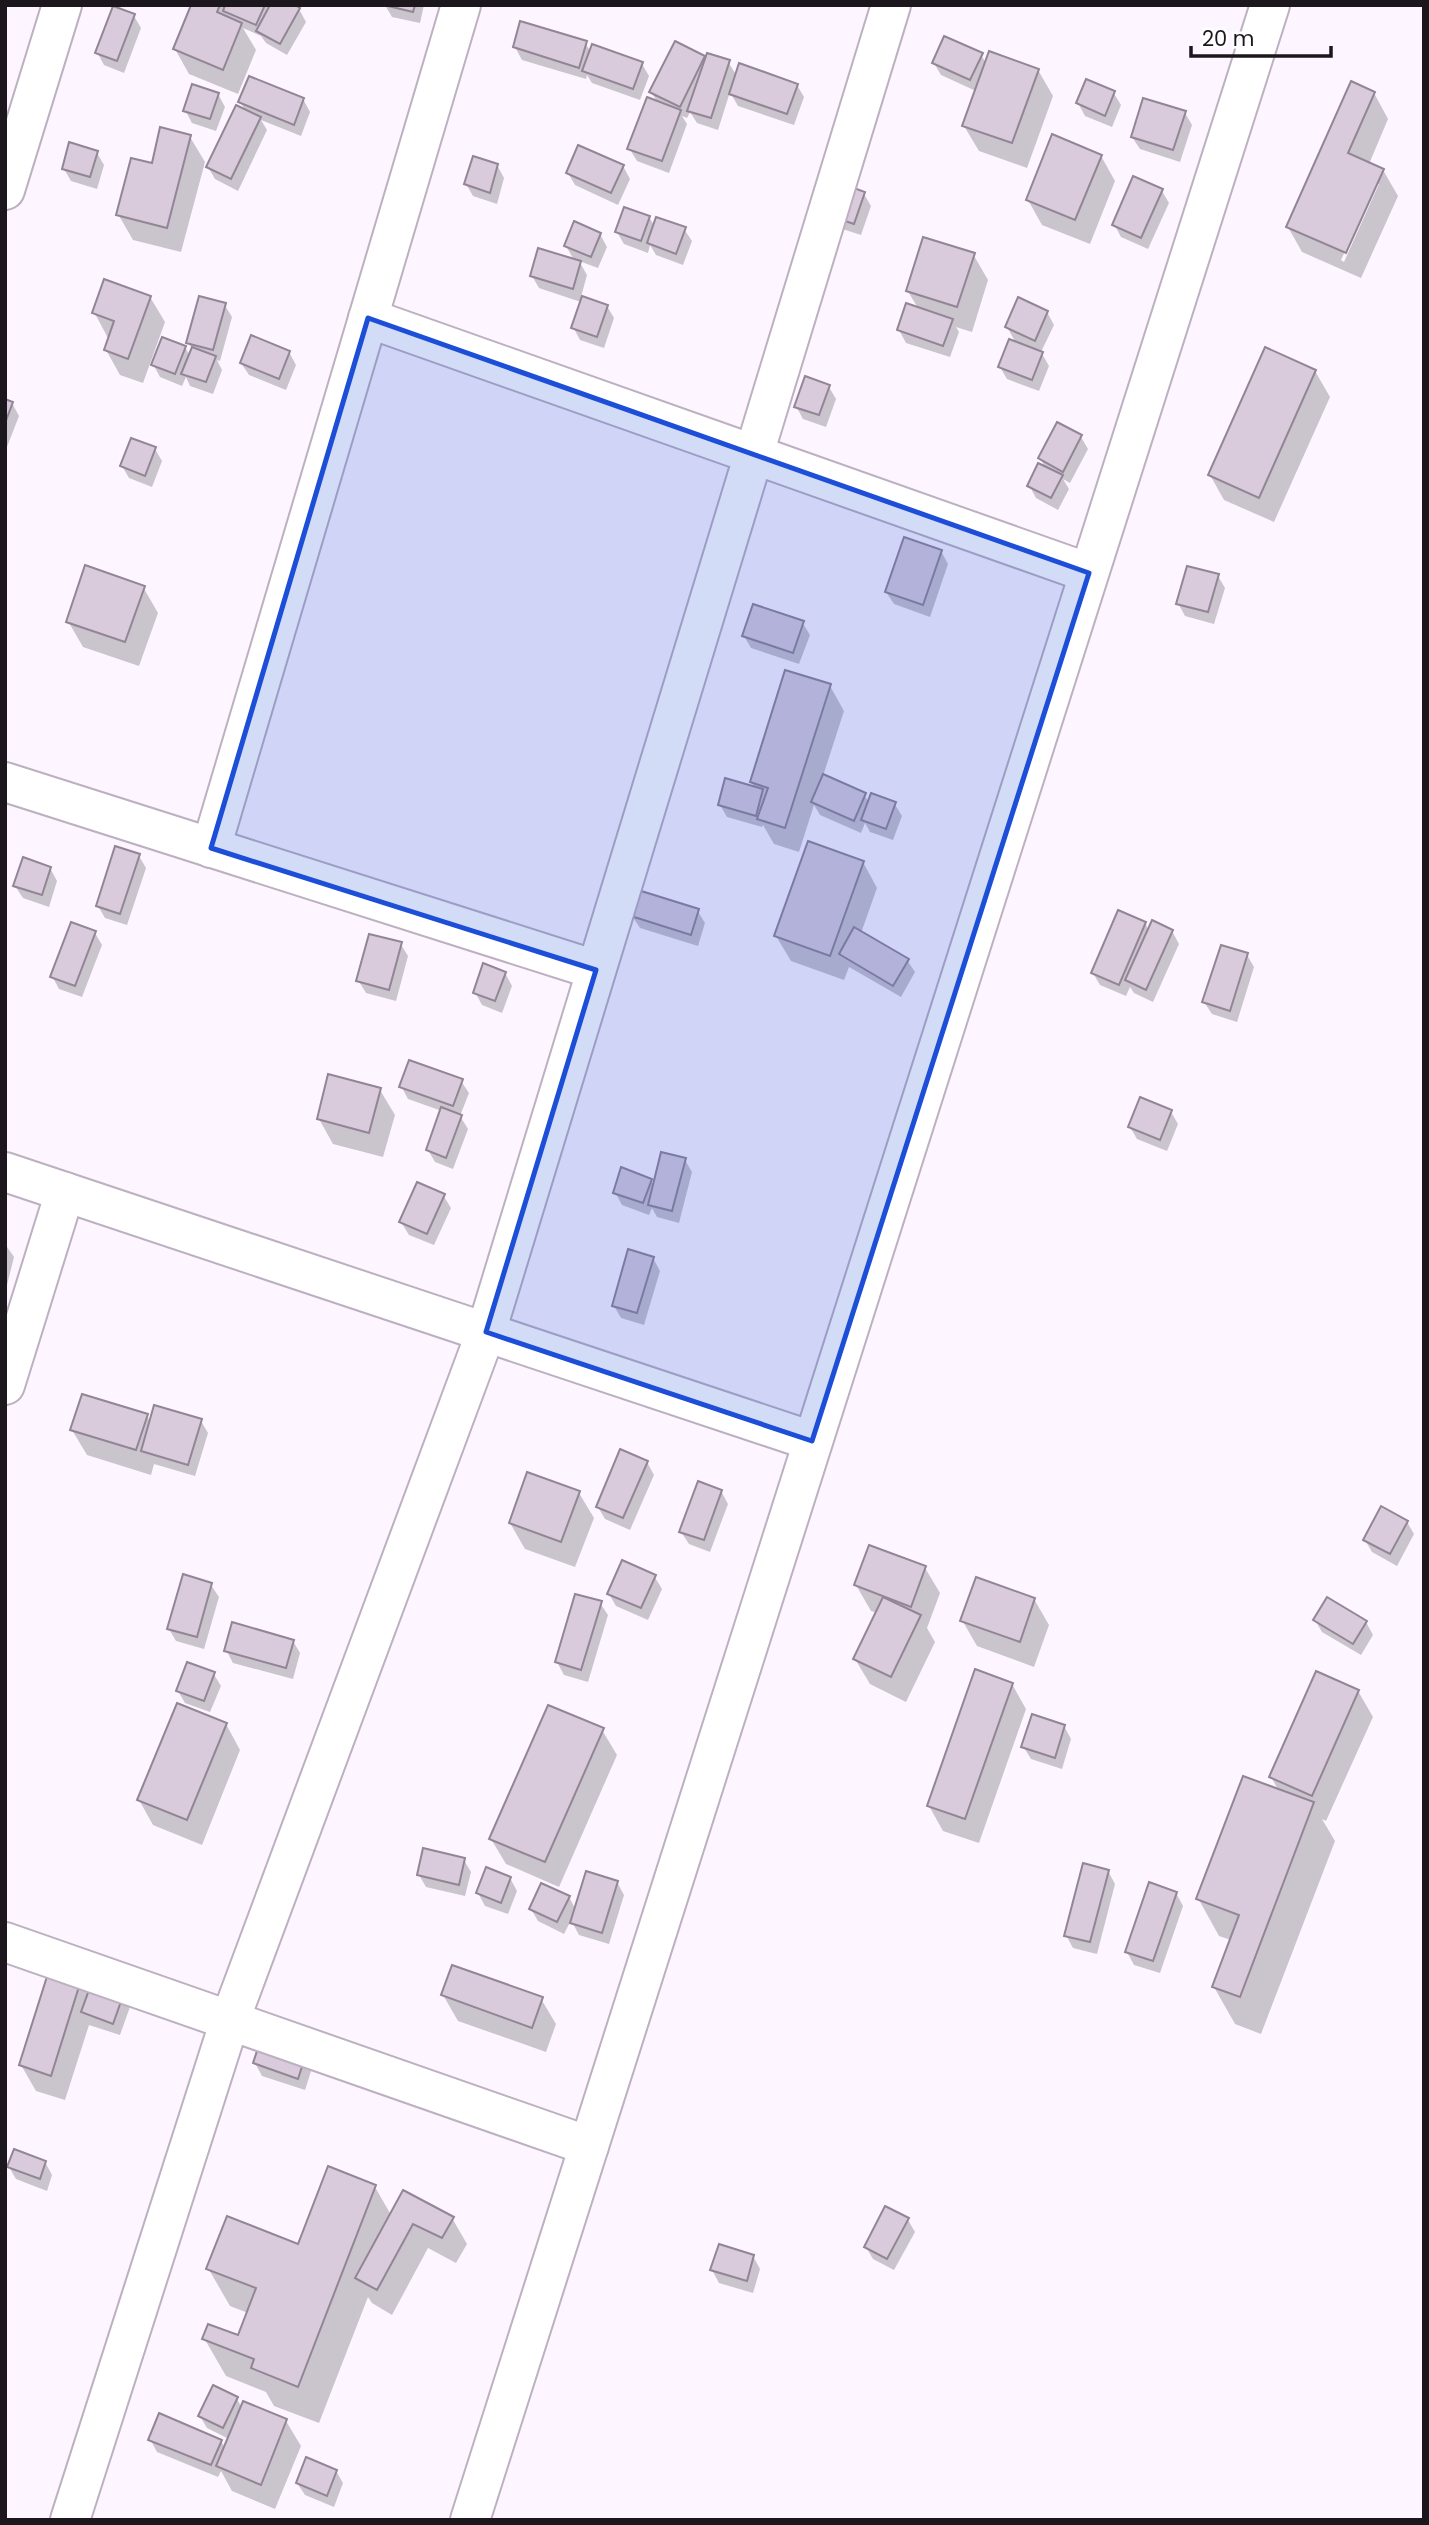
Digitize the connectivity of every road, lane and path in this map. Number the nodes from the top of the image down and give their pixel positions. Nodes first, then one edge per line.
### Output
1 (62, 5) edge
2 (461, 5) edge
3 (891, 5) edge
4 (1270, 5) edge
5 (5, 190) edge
6 (368, 318) junction
7 (754, 453) junction
8 (1089, 573) junction
9 (5, 782) edge
10 (211, 848) junction
11 (596, 971) junction
12 (5, 1172) edge
13 (65, 1192) junction
14 (486, 1332) junction
15 (5, 1385) edge
16 (813, 1441) junction
17 (5, 1942) edge
18 (230, 2020) junction
19 (589, 2146) junction
20 (70, 2520) edge
21 (470, 2520) edge

1 - 5 street
2 - 6 street
3 - 7 street
4 - 8 street
6 - 7 street
6 - 10 street
7 - 8 street
7 - 11 street
8 - 16 street
9 - 10 street
10 - 11 street
11 - 14 street
12 - 13 street
13 - 14 street
13 - 15 street
14 - 16 street
14 - 18 street
16 - 19 street
17 - 18 street
18 - 19 street
18 - 20 street
19 - 21 street

